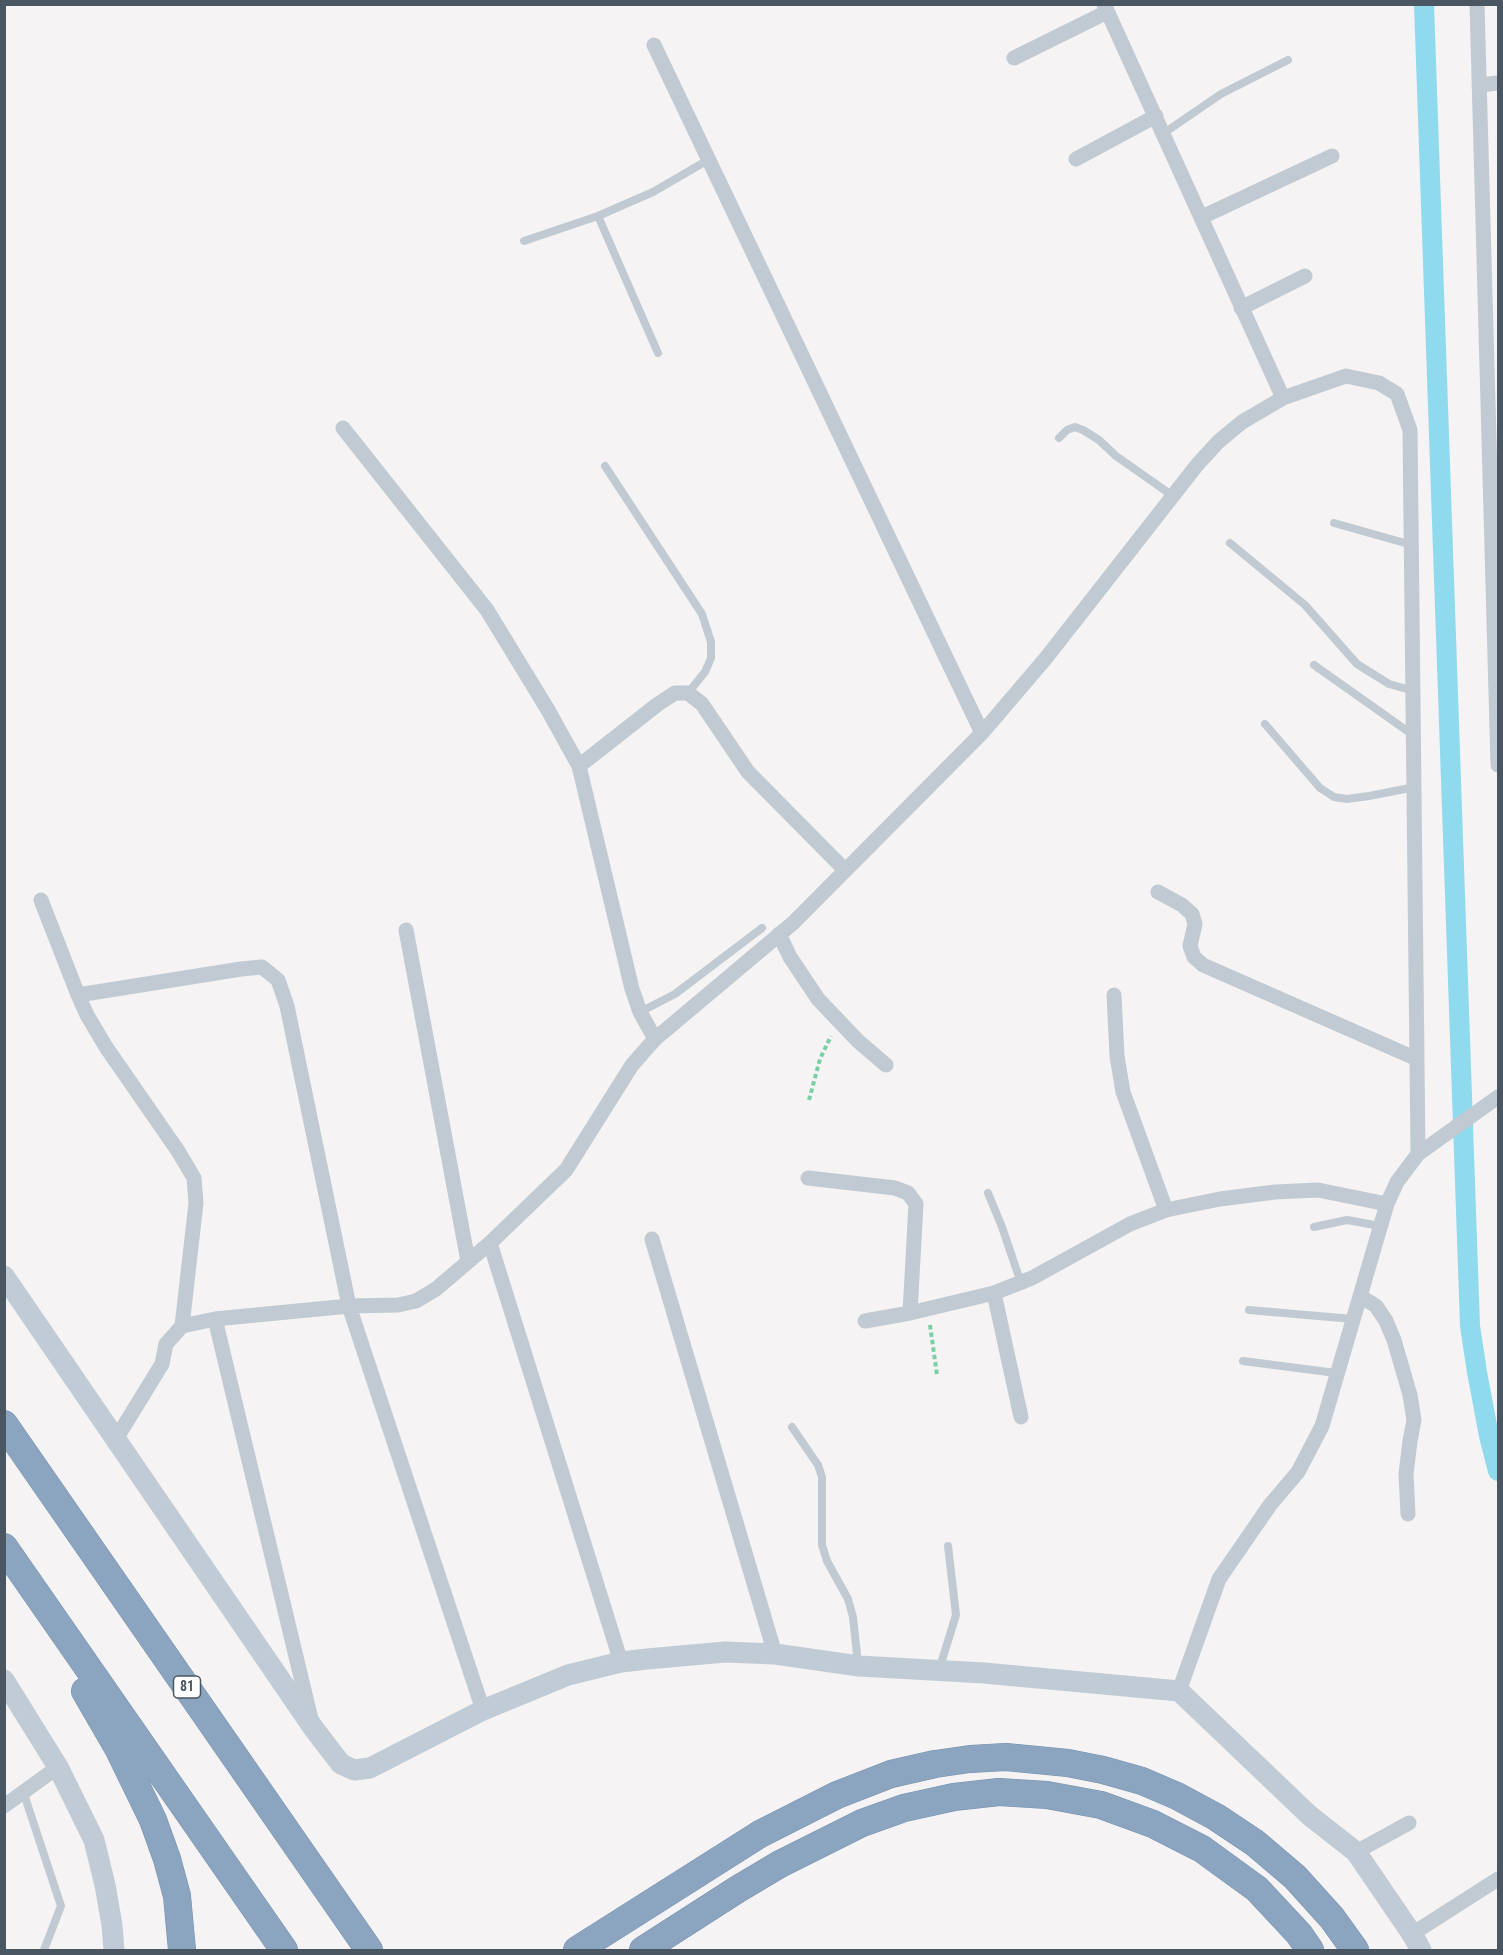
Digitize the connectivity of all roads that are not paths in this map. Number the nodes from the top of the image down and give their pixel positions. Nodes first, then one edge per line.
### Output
1 (1477, 4) edge
2 (1106, 8) edge
3 (654, 45) dead end
4 (1014, 58) dead end
5 (1288, 60) dead end
6 (1498, 83) edge
7 (1479, 85) junction
8 (1156, 116) junction
9 (1164, 133) junction
10 (1332, 156) dead end
11 (1076, 159) dead end
12 (708, 160) junction
13 (598, 216) junction
14 (1202, 218) junction
15 (524, 242) dead end
16 (1305, 276) dead end
17 (1498, 304) edge
18 (1241, 308) junction
19 (1486, 314) junction
20 (657, 353) dead end
21 (1493, 377) edge
22 (1283, 398) junction
23 (343, 428) dead end
24 (1059, 438) dead end
25 (605, 466) dead end
26 (1173, 496) junction
27 (1495, 516) edge
28 (1334, 523) dead end
29 (1230, 543) dead end
30 (1412, 545) junction
31 (1314, 665) dead end
32 (1414, 691) junction
33 (688, 693) junction
34 (1265, 724) dead end
35 (982, 733) junction
36 (1414, 735) junction
37 (1498, 765) edge
38 (579, 766) junction
39 (1415, 787) junction
40 (845, 870) junction
41 (1158, 892) dead end
42 (41, 900) dead end
43 (762, 928) dead end
44 (406, 930) dead end
45 (779, 934) junction
46 (78, 995) junction
47 (1114, 995) dead end
48 (640, 1012) junction
49 (655, 1039) junction
50 (1418, 1059) junction
51 (886, 1065) dead end
52 (1498, 1097) edge
53 (1418, 1154) junction
54 (808, 1178) dead end
55 (988, 1193) dead end
56 (1387, 1204) junction
57 (1166, 1210) junction
58 (1380, 1226) junction
59 (1314, 1227) dead end
60 (652, 1239) dead end
61 (490, 1243) junction
62 (468, 1261) junction
63 (4, 1276) edge
64 (1021, 1283) junction
65 (994, 1293) junction
66 (1360, 1296) junction
67 (349, 1306) junction
68 (1249, 1310) dead end
69 (910, 1313) junction
70 (1353, 1318) junction
71 (215, 1319) junction
72 (865, 1321) dead end
73 (182, 1326) junction
74 (1243, 1361) dead end
75 (1336, 1373) junction
76 (1021, 1417) dead end
77 (4, 1424) edge
78 (792, 1426) dead end
79 (116, 1439) junction
80 (1408, 1514) dead end
81 (948, 1546) dead end
82 (4, 1547) edge
83 (4, 1553) edge
84 (775, 1654) junction
85 (621, 1662) junction
86 (859, 1666) junction
87 (939, 1671) junction
88 (4, 1680) edge
89 (1179, 1691) junction
90 (483, 1710) junction
91 (314, 1729) junction
92 (58, 1767) junction
93 (23, 1791) junction
94 (4, 1806) edge
95 (1409, 1823) dead end
96 (1356, 1852) junction
97 (1498, 1879) edge
98 (1417, 1942) edge
99 (44, 1950) edge
100 (114, 1950) edge
101 (182, 1950) edge
102 (284, 1950) edge
103 (369, 1950) edge
104 (577, 1950) edge
105 (643, 1950) edge
106 (1310, 1950) edge
107 (1355, 1950) edge

1 - 7 street
2 - 4 street
2 - 8 street
3 - 12 street
5 - 9 lane
6 - 7 street
7 - 19 street
8 - 9 street
8 - 11 street
9 - 14 street
10 - 14 street
12 - 13 lane
12 - 35 street
13 - 15 lane
13 - 20 lane
14 - 18 street
16 - 18 street
17 - 19 street
18 - 22 street
19 - 21 street
21 - 27 street
22 - 26 street
22 - 30 street
23 - 38 street
24 - 26 lane
25 - 33 lane
26 - 35 street
27 - 37 street
28 - 30 lane
29 - 32 lane
30 - 32 street
31 - 36 lane
32 - 36 street
33 - 38 street
33 - 40 street
34 - 39 lane
35 - 40 street
36 - 39 street
38 - 48 street
39 - 50 street
40 - 45 street
41 - 50 street
42 - 46 street
43 - 48 lane
44 - 62 street
45 - 49 street
45 - 51 street
46 - 67 street
46 - 73 street
47 - 57 street
48 - 49 street
49 - 61 street
50 - 53 street
52 - 53 street
53 - 56 street
54 - 69 street
55 - 64 lane
56 - 57 street
56 - 58 street
57 - 64 street
58 - 59 lane
58 - 66 street
60 - 84 street
61 - 62 street
61 - 85 street
62 - 67 street
63 - 79 main road
64 - 65 street
65 - 69 street
65 - 76 street
66 - 70 street
66 - 80 street
67 - 71 street
67 - 90 street
68 - 70 lane
69 - 72 street
70 - 75 street
71 - 73 street
71 - 91 street
73 - 79 street
74 - 75 lane
75 - 89 street
77 - 103 highway, 81
78 - 86 lane
79 - 91 main road
81 - 87 lane
82 - 102 highway
83 - 101 highway
84 - 85 main road
84 - 86 main road
85 - 90 main road
86 - 87 main road
87 - 89 main road
88 - 92 main road
89 - 96 main road
90 - 91 main road
92 - 93 street
92 - 100 main road
93 - 94 street
93 - 99 lane
95 - 96 street
96 - 98 main road
97 - 98 street
104 - 107 highway
105 - 106 highway

